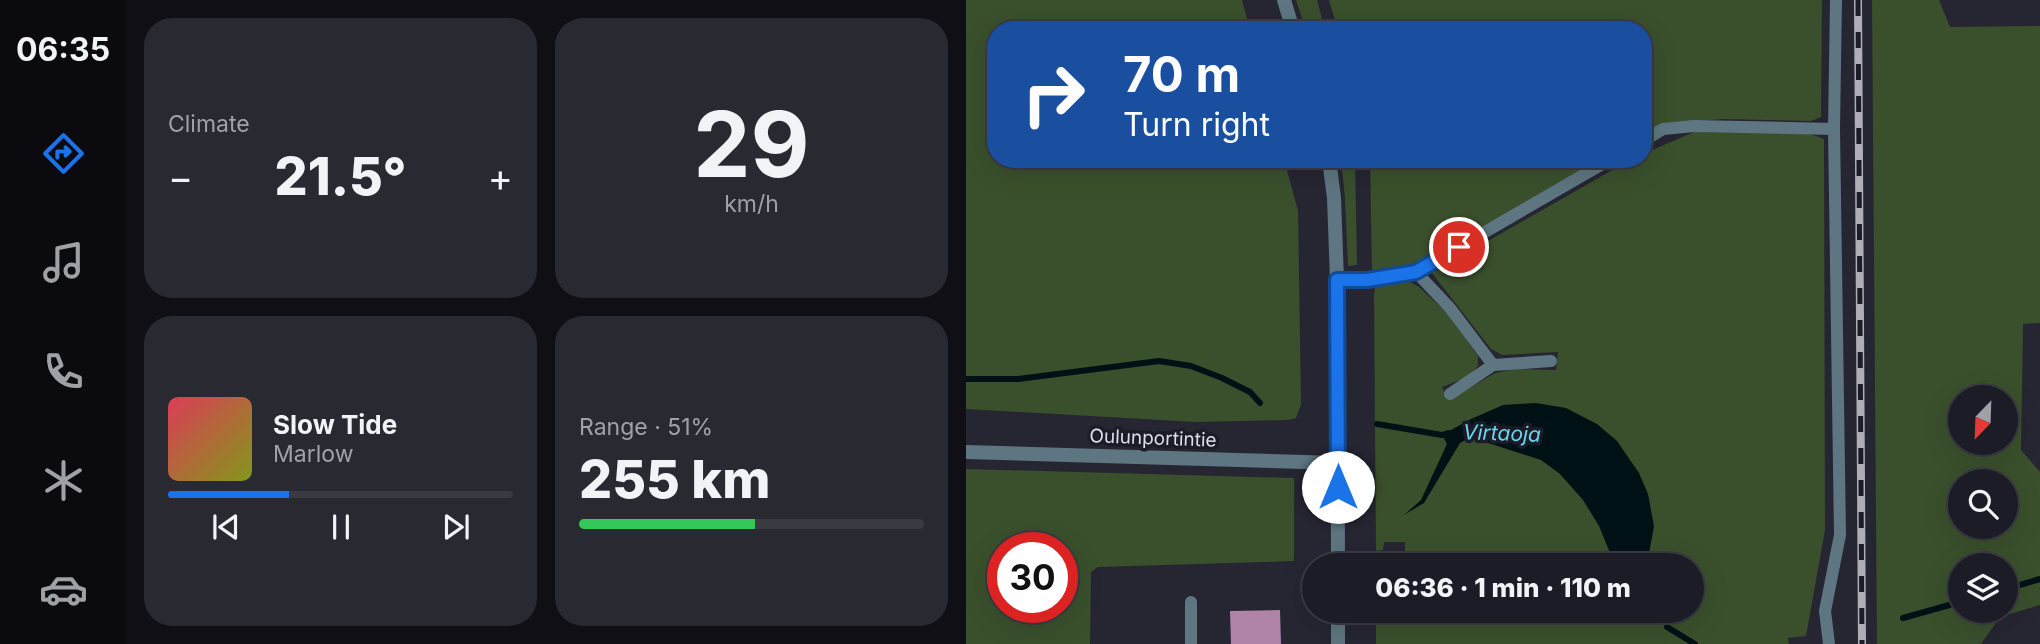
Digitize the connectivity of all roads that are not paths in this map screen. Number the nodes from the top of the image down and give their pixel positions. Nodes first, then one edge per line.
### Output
1 (1284, 0) edge
2 (1836, 0) edge
3 (1290, 21) edge
4 (1835, 129) junction
5 (1652, 136) edge
6 (1329, 168) edge
7 (1595, 168) edge
8 (1416, 272) junction
9 (1337, 280) junction
10 (1551, 360) dead end
11 (1493, 365) junction
12 (1450, 394) dead end
13 (966, 452) edge
14 (1338, 463) junction
15 (1338, 553) edge
16 (1191, 603) dead end
17 (1338, 623) edge
18 (1191, 644) edge
19 (1338, 644) edge
20 (1829, 644) edge

1 - 3 street
2 - 4 lane
4 - 5 lane
4 - 20 lane
6 - 9 street
7 - 8 lane
8 - 9 lane
8 - 11 lane
9 - 14 street
10 - 11 lane
11 - 12 lane
13 - 14 street, Oulunportintie
14 - 15 street
16 - 18 lane
17 - 19 street

